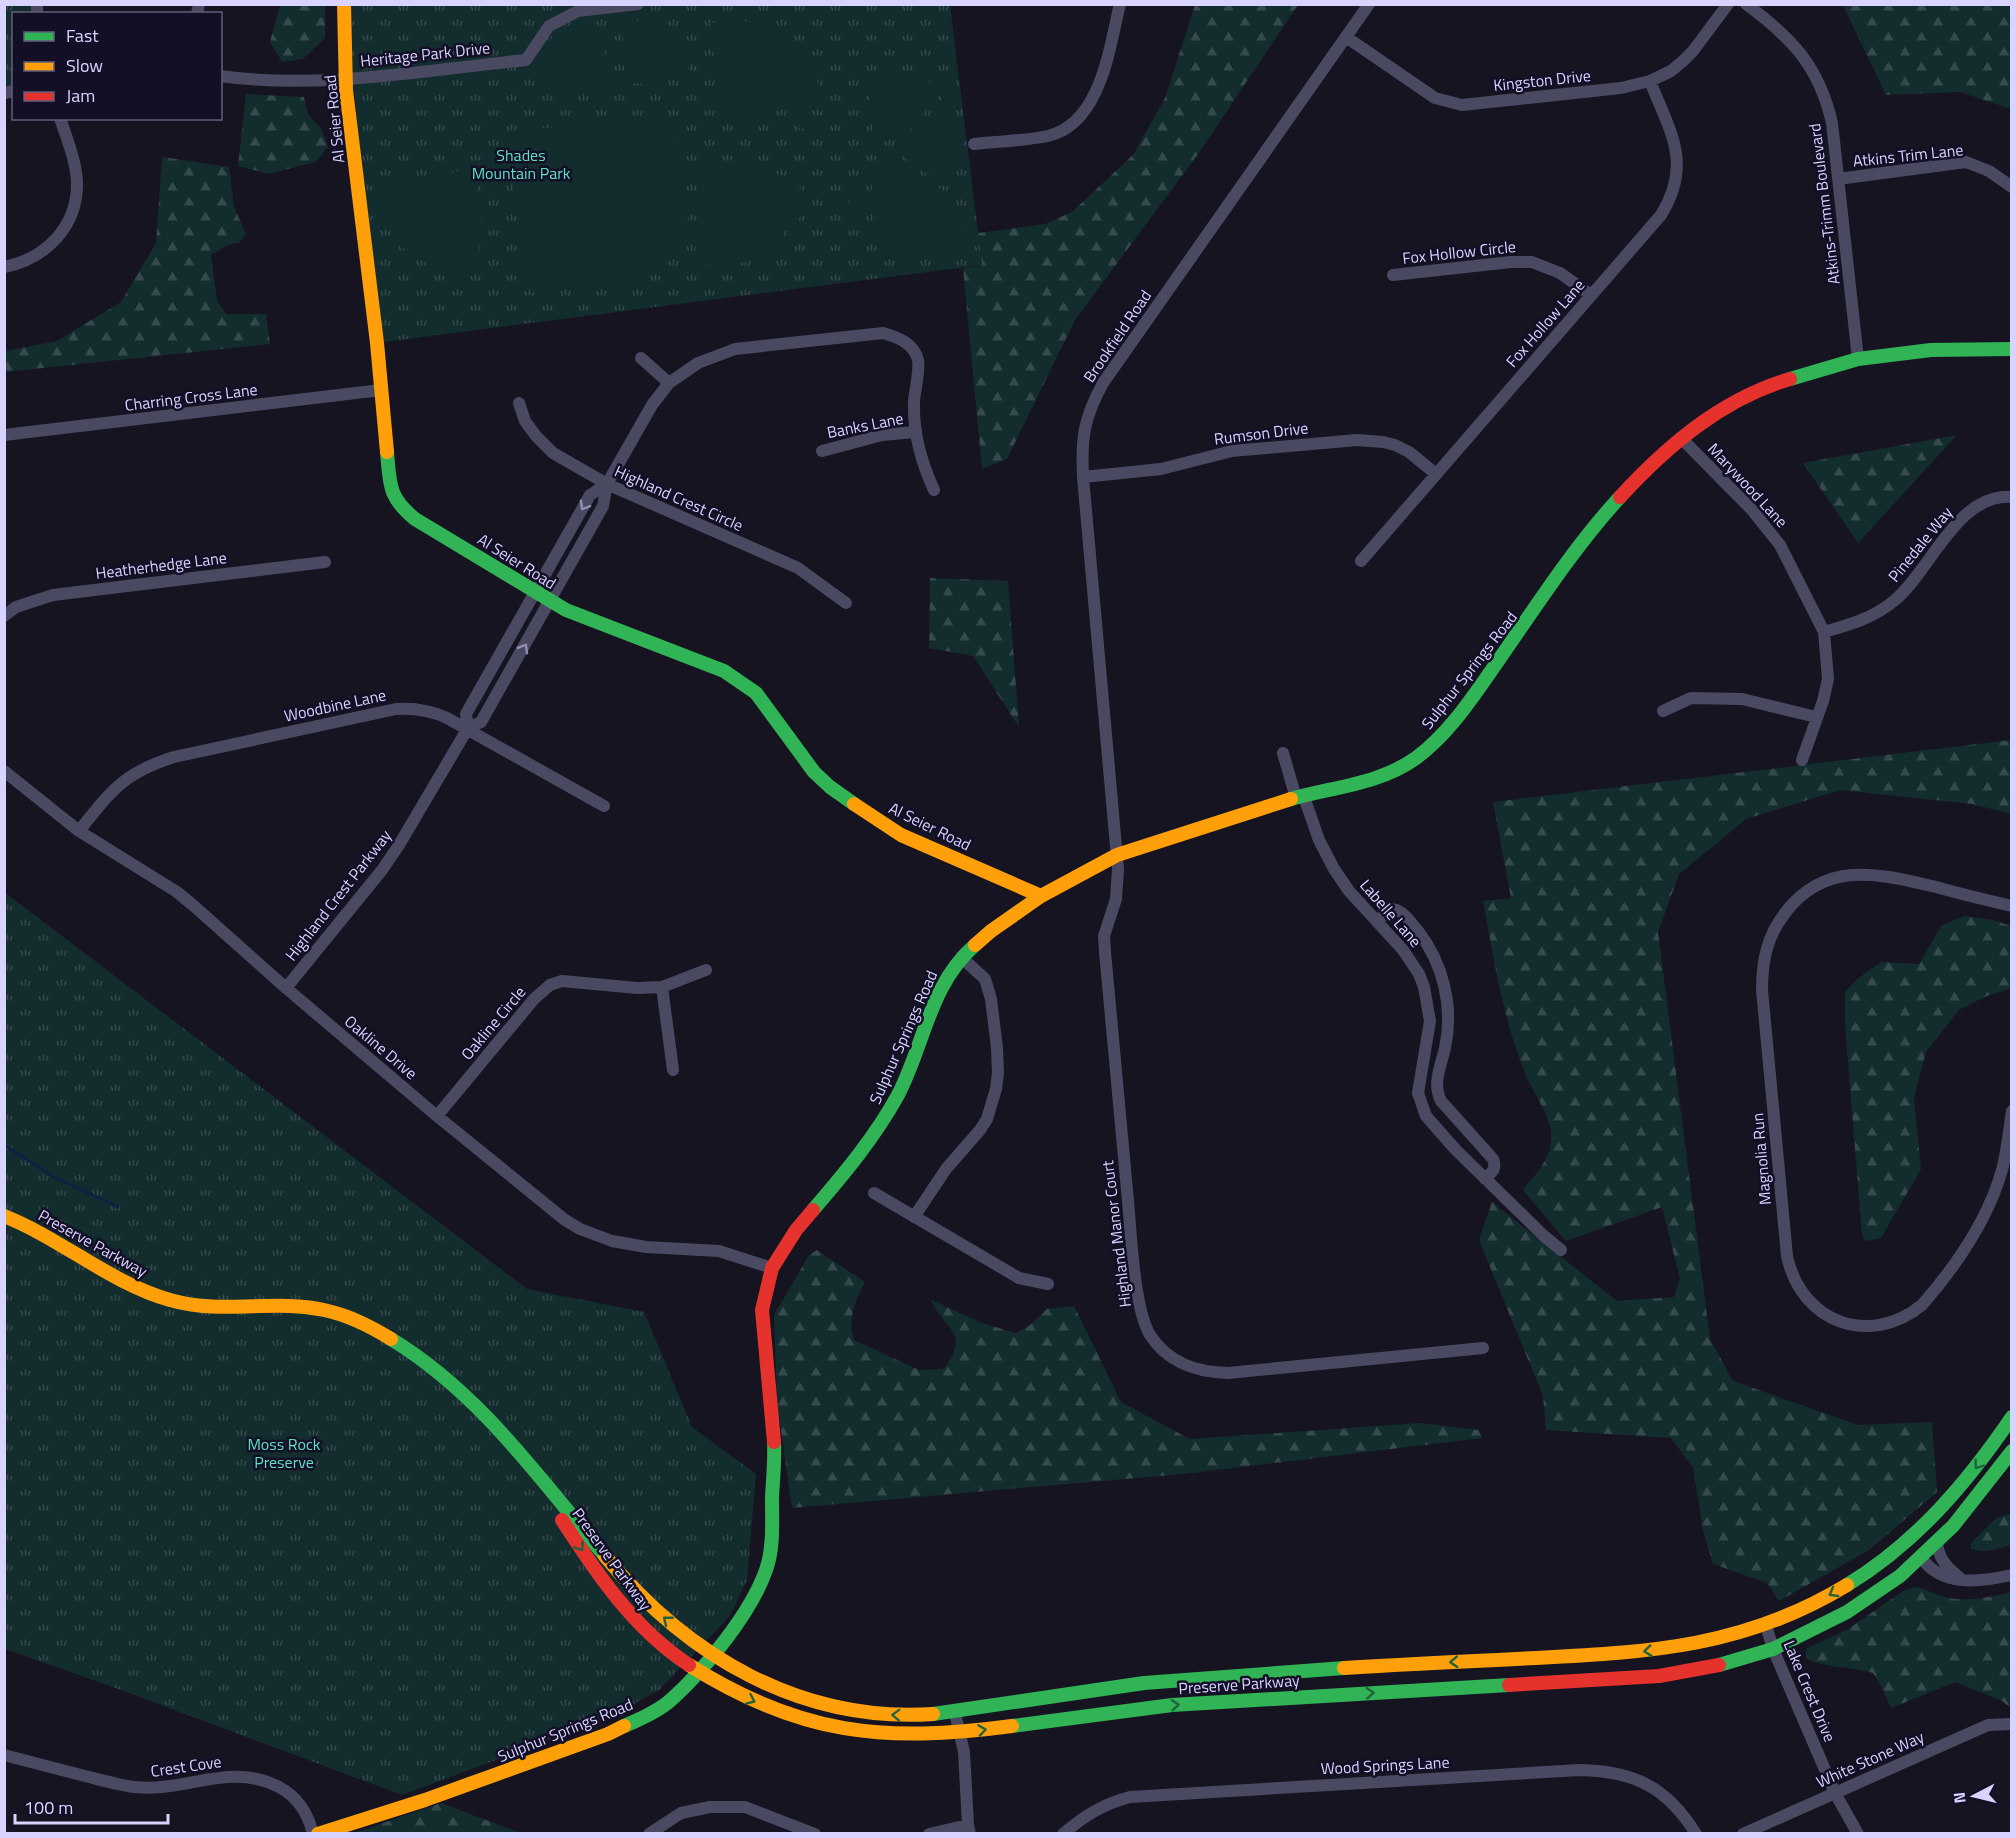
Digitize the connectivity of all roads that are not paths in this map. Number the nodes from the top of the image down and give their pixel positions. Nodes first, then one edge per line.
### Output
1 (344, 4) edge
2 (638, 4) edge
3 (1369, 4) edge
4 (1728, 4) edge
5 (1746, 4) edge
6 (1118, 5) edge
7 (1346, 37) junction
8 (222, 76) edge
9 (345, 79) junction
10 (1650, 81) junction
11 (61, 120) edge
12 (974, 144) dead end
13 (1838, 179) junction
14 (2012, 187) edge
15 (4, 267) edge
16 (1394, 275) dead end
17 (1591, 295) junction
18 (2012, 349) edge
19 (641, 358) dead end
20 (1858, 359) junction
21 (669, 383) junction
22 (381, 390) junction
23 (519, 403) dead end
24 (915, 432) junction
25 (4, 435) edge
26 (1681, 438) junction
27 (822, 451) dead end
28 (1436, 474) junction
29 (1083, 477) junction
30 (607, 484) junction
31 (934, 490) dead end
32 (2012, 497) edge
33 (568, 533) junction
34 (582, 541) junction
35 (1361, 561) dead end
36 (325, 562) dead end
37 (534, 591) junction
38 (550, 601) junction
39 (846, 603) dead end
40 (4, 615) edge
41 (1824, 632) junction
42 (497, 658) junction
43 (512, 667) junction
44 (1663, 711) dead end
45 (1816, 717) junction
46 (468, 728) junction
47 (1283, 753) dead end
48 (1802, 760) dead end
49 (4, 771) edge
50 (1300, 797) junction
51 (604, 806) dead end
52 (79, 831) junction
53 (1117, 855) junction
54 (1041, 896) junction
55 (2012, 906) edge
56 (1377, 922) junction
57 (961, 957) junction
58 (706, 970) dead end
59 (662, 987) junction
60 (286, 988) junction
61 (673, 1070) dead end
62 (2012, 1110) edge
63 (437, 1116) junction
64 (1485, 1179) junction
65 (874, 1192) dead end
66 (4, 1216) edge
67 (914, 1217) junction
68 (1560, 1250) dead end
69 (772, 1268) junction
70 (1048, 1284) dead end
71 (1483, 1348) dead end
72 (2012, 1417) edge
73 (514, 1445) junction
74 (2012, 1451) edge
75 (1937, 1541) junction
76 (1920, 1557) junction
77 (2012, 1575) edge
78 (1963, 1581) junction
79 (1766, 1625) junction
80 (1773, 1649) junction
81 (713, 1656) junction
82 (699, 1672) junction
83 (955, 1713) junction
84 (2012, 1724) edge
85 (960, 1733) junction
86 (4, 1755) edge
87 (1835, 1793) junction
88 (969, 1829) edge
89 (313, 1833) edge
90 (318, 1833) edge
91 (649, 1833) edge
92 (815, 1833) edge
93 (929, 1833) edge
94 (1063, 1833) edge
95 (1696, 1833) edge
96 (1743, 1833) edge
97 (1858, 1833) edge

1 - 9 street, Al Seier Road
2 - 9 street, Heritage Park Drive
3 - 7 street, Brookfield Road
4 - 10 street, Kingston Drive
5 - 13 street, Atkins-Trimm Boulevard
6 - 12 street
7 - 10 street, Kingston Drive
7 - 29 street, Brookfield Road
8 - 9 street, Heritage Park Drive
9 - 22 street, Al Seier Road
10 - 17 street, Fox Hollow Lane
11 - 15 street
13 - 14 street, Atkins Trim Lane
13 - 20 street, Atkins-Trimm Boulevard
16 - 17 street, Fox Hollow Circle
17 - 28 street, Fox Hollow Lane
18 - 20 street, Sulphur Springs Road
19 - 21 street
20 - 26 street, Sulphur Springs Road
21 - 24 street, Highland Crest Parkway
21 - 30 street, Highland Crest Parkway
22 - 25 street, Charring Cross Lane
22 - 37 street, Al Seier Road
23 - 30 street, Highland Crest Circle
24 - 27 street, Banks Lane
24 - 31 street, Highland Crest Parkway
26 - 41 street, Marywood Lane
26 - 50 street, Sulphur Springs Road
28 - 29 street, Rumson Drive
28 - 35 street, Fox Hollow Lane
29 - 53 street, Brookfield Road
30 -> 33 street, Highland Crest Parkway
30 - 34 street, Highland Crest Parkway
30 - 39 street, Highland Crest Circle
32 - 41 street, Pinedale Way
33 - 34 street
33 - 37 street, Highland Crest Parkway
34 - 38 street, Highland Crest Parkway
36 - 40 street, Heatherhedge Lane
37 - 38 street, Al Seier Road
37 - 42 street, Highland Crest Parkway
43 -> 38 street, Highland Crest Parkway
38 - 54 street, Al Seier Road
41 - 45 street, Marywood Lane
42 - 43 street
42 - 46 street, Highland Crest Parkway
43 - 46 street, Highland Crest Parkway
44 - 45 street
45 - 48 street, Marywood Lane
46 - 51 street, Woodbine Lane
46 - 52 street, Woodbine Lane
46 - 60 street, Highland Crest Parkway
47 - 50 street, Labelle Lane
49 - 52 street, Oakline Drive
50 - 53 street, Sulphur Springs Road
50 - 56 street, Labelle Lane
52 - 60 street, Oakline Drive
53 - 54 street, Sulphur Springs Road
53 - 71 street, Highland Manor Court
54 - 57 street, Sulphur Springs Road
55 - 62 street, Magnolia Run
56 - 64 street, Labelle Lane
56 - 64 street
57 - 67 street
57 - 69 street, Sulphur Springs Road
58 - 59 street, Oakline Circle
59 - 61 street
59 - 63 street, Oakline Circle
60 - 63 street, Oakline Drive
63 - 69 street, Oakline Drive
64 - 68 street, Labelle Lane
65 - 67 street
66 - 73 street, Preserve Parkway
67 - 70 street
69 - 81 street, Sulphur Springs Road
72 -> 79 street, Preserve Parkway
81 -> 73 street, Preserve Parkway
73 -> 82 street, Preserve Parkway
74 - 75 street, Preserve Parkway
75 - 76 street, Preserve Parkway
75 - 78 street
76 - 78 street
76 - 80 street, Preserve Parkway
77 - 78 street
79 - 80 street, Lake Crest Drive
79 -> 83 street, Preserve Parkway
85 -> 80 street, Preserve Parkway
80 - 87 street, Lake Crest Drive
81 - 82 street, Sulphur Springs Road
83 -> 81 street, Preserve Parkway
82 -> 85 street, Preserve Parkway
82 - 90 street, Sulphur Springs Road
83 - 85 street
84 - 87 street, White Stone Way
85 - 88 street
86 - 89 street, Crest Cove
87 - 96 street, White Stone Way
87 - 97 street, Lake Crest Drive
88 - 93 street
91 - 92 street
94 - 95 street, Wood Springs Lane

